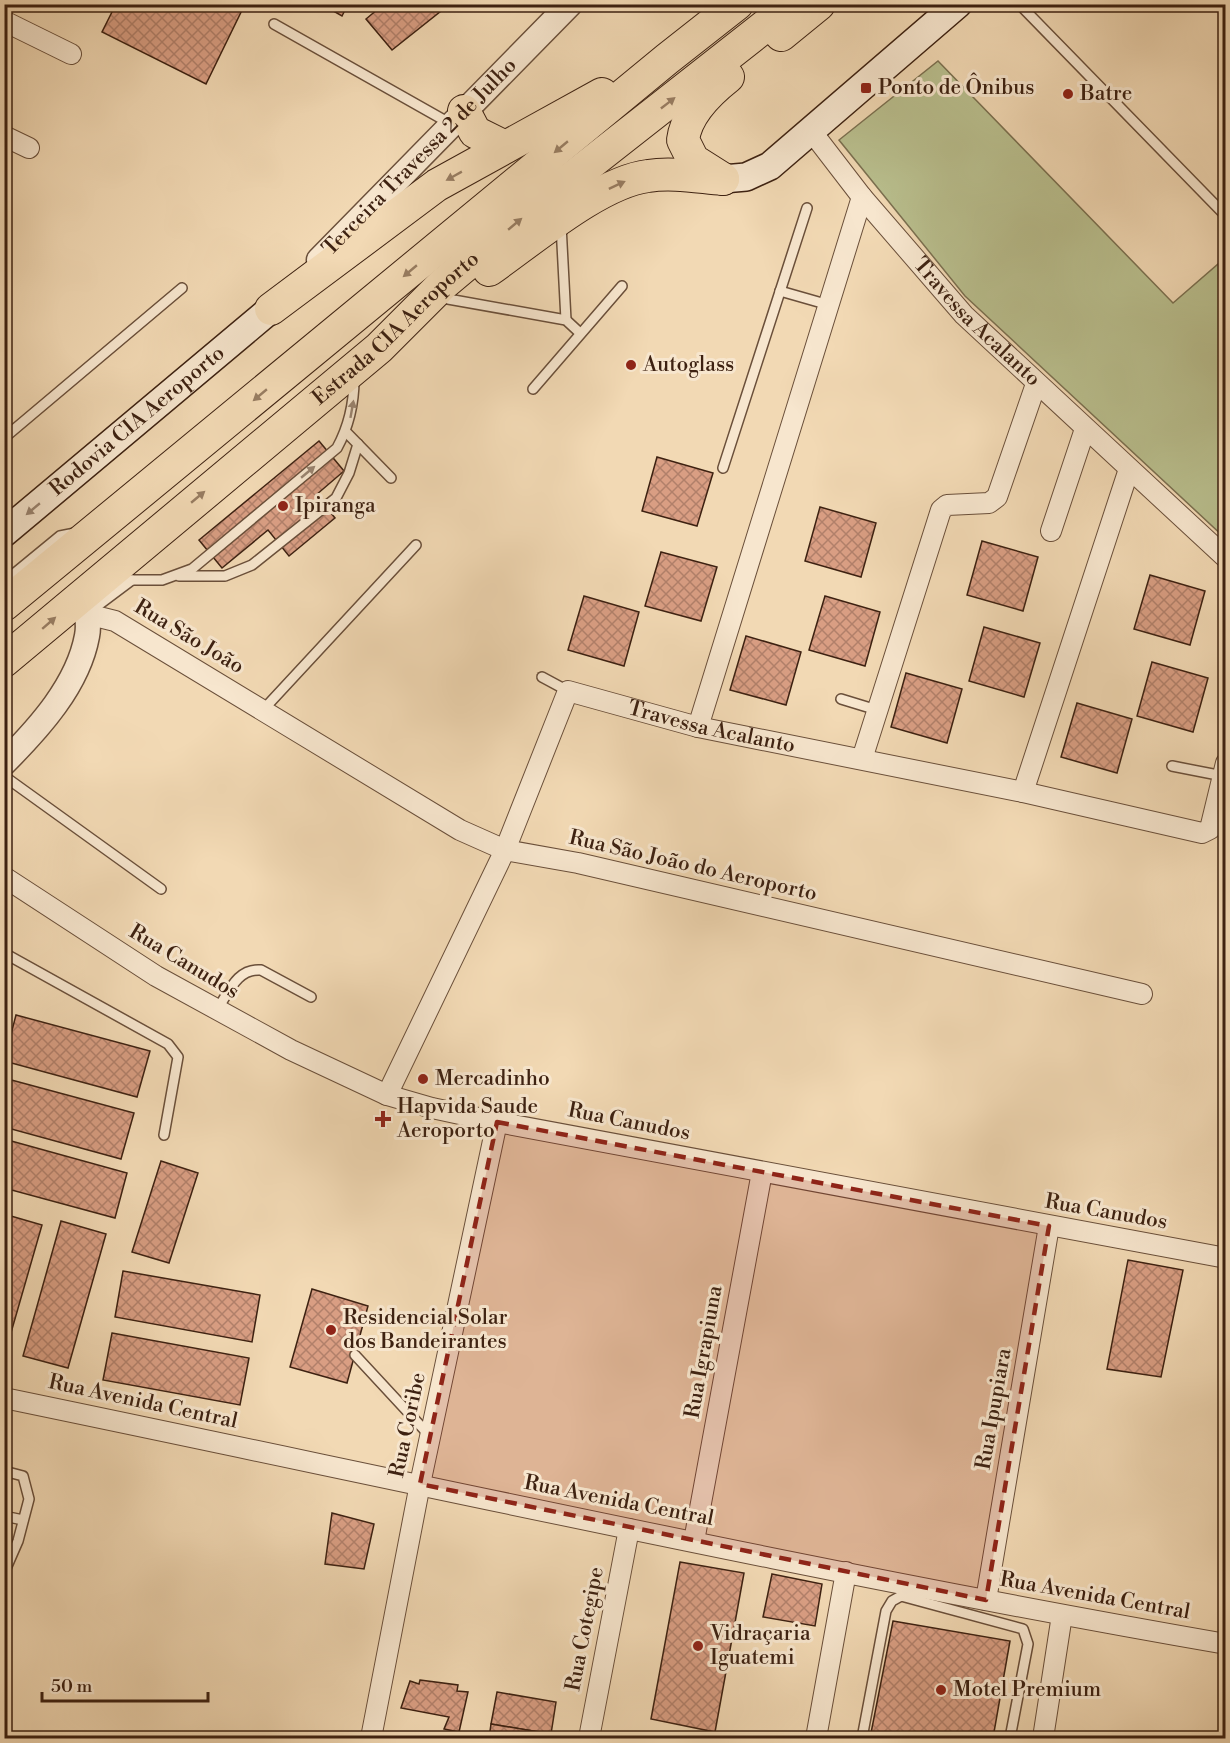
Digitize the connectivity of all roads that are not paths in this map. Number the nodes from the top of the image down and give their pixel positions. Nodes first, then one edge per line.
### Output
1 (570, 4) edge
2 (737, 4) edge
3 (793, 4) edge
4 (819, 4) edge
5 (958, 4) edge
6 (1019, 4) edge
7 (4, 21) edge
8 (274, 24) dead end
9 (71, 54) dead end
10 (667, 59) junction
11 (457, 117) junction
12 (812, 132) junction
13 (4, 136) edge
14 (505, 147) junction
15 (29, 148) dead end
16 (723, 179) junction
17 (862, 197) junction
18 (807, 208) dead end
19 (1224, 214) edge
20 (560, 220) junction
21 (622, 286) dead end
22 (182, 288) dead end
23 (780, 291) junction
24 (448, 299) junction
25 (829, 305) junction
26 (271, 309) junction
27 (566, 320) junction
28 (580, 333) junction
29 (379, 348) junction
30 (355, 368) junction
31 (1036, 384) junction
32 (533, 389) dead end
33 (1085, 429) junction
34 (346, 432) junction
35 (4, 438) edge
36 (358, 444) junction
37 (723, 468) dead end
38 (1129, 469) junction
39 (391, 478) dead end
40 (98, 528) junction
41 (1050, 531) dead end
42 (4, 532) edge
43 (416, 545) dead end
44 (1226, 558) edge
45 (174, 576) junction
46 (132, 580) junction
47 (4, 582) edge
48 (88, 596) junction
49 (4, 605) edge
50 (4, 661) edge
51 (542, 677) dead end
52 (568, 691) junction
53 (841, 699) dead end
54 (263, 710) junction
55 (877, 710) junction
56 (698, 728) junction
57 (862, 759) junction
58 (4, 763) edge
59 (1172, 766) dead end
60 (1224, 769) edge
61 (4, 776) edge
62 (1023, 792) junction
63 (505, 850) junction
64 (4, 877) edge
65 (161, 889) dead end
66 (4, 954) edge
67 (1142, 994) dead end
68 (311, 997) dead end
69 (217, 1010) junction
70 (387, 1095) junction
71 (497, 1122) junction
72 (164, 1135) dead end
73 (762, 1172) junction
74 (1048, 1226) junction
75 (1226, 1258) edge
76 (355, 1355) dead end
77 (4, 1398) edge
78 (430, 1436) junction
79 (4, 1472) edge
80 (420, 1484) junction
81 (4, 1516) edge
82 (23, 1520) junction
83 (629, 1529) junction
84 (694, 1540) junction
85 (846, 1572) junction
86 (4, 1573) edge
87 (986, 1600) junction
88 (1062, 1616) junction
89 (1226, 1644) edge
90 (371, 1738) edge
91 (589, 1738) edge
92 (816, 1738) edge
93 (862, 1738) edge
94 (1010, 1738) edge
95 (1042, 1738) edge

1 - 11 street, Terceira Travessa 2 de Julho
2 - 10 highway, Estrada CIA Aeroporto
29 -> 3 highway, Estrada CIA Aeroporto
4 - 16 highway
5 - 12 main road
6 - 19 lane
7 - 9 street
8 - 11 lane
10 - 14 highway
10 -> 40 highway, Estrada CIA Aeroporto
11 - 14 highway
11 - 26 street, Terceira Travessa 2 de Julho
12 - 16 main road
12 - 17 street, Travessa Acalanto
13 - 15 street
14 -> 26 highway
20 -> 16 highway
17 - 25 street
17 - 31 street, Travessa Acalanto
18 - 23 lane
20 - 24 highway
20 - 27 lane
21 - 28 lane
22 - 35 lane
23 - 25 lane
23 - 37 lane
24 - 27 lane
24 - 29 highway
25 - 56 street
26 -> 42 main road, Rodovia CIA Aeroporto
27 - 28 lane
28 - 32 lane
29 - 30 highway, Estrada CIA Aeroporto
34 -> 30 lane
48 -> 30 highway, Estrada CIA Aeroporto
31 - 33 street, Travessa Acalanto
31 - 55 street
33 - 38 street, Travessa Acalanto
33 - 41 street
34 - 36 lane
45 -> 34 lane
36 - 39 lane
36 - 45 lane
38 - 44 street, Travessa Acalanto
38 - 62 street
40 - 47 lane
40 - 49 highway, Estrada CIA Aeroporto
43 - 54 lane
45 - 46 lane
46 - 48 lane
46 - 48 lane
50 -> 48 highway, Estrada CIA Aeroporto
48 - 54 street, Rua São João
48 - 58 street
51 - 52 lane
52 - 56 street, Travessa Acalanto
52 - 63 street
53 - 55 lane
54 - 63 street, Rua São João do Aeroporto
55 - 57 street
56 - 57 street, Travessa Acalanto
57 - 62 street, Travessa Acalanto
59 - 60 lane
60 - 62 street, Travessa Acalanto
61 - 65 lane
63 - 67 street, Rua São João do Aeroporto
63 - 70 street
64 - 69 street, Rua Canudos
66 - 72 lane
68 - 69 lane
69 - 70 street, Rua Canudos
70 - 71 street, Rua Canudos
71 - 73 street, Rua Canudos
71 - 78 street, Rua Coribe
73 - 74 street, Rua Canudos
73 - 84 street, Rua Igrapiuna
74 - 75 street, Rua Canudos
74 - 87 street, Rua Ipupiara
76 - 78 lane
77 - 80 street, Rua Avenida Central
78 - 80 street, Rua Coribe
79 - 82 lane
80 - 83 street, Rua Avenida Central
80 - 90 street, Rua Coribe
81 - 82 lane
82 - 86 lane
83 - 84 street, Rua Avenida Central
83 - 91 street, Rua Cotegipe
84 - 85 street, Rua Avenida Central
85 - 87 street, Rua Avenida Central
85 - 92 street
87 - 88 street, Rua Avenida Central
88 - 89 street, Rua Avenida Central
88 - 95 street
93 - 94 lane

